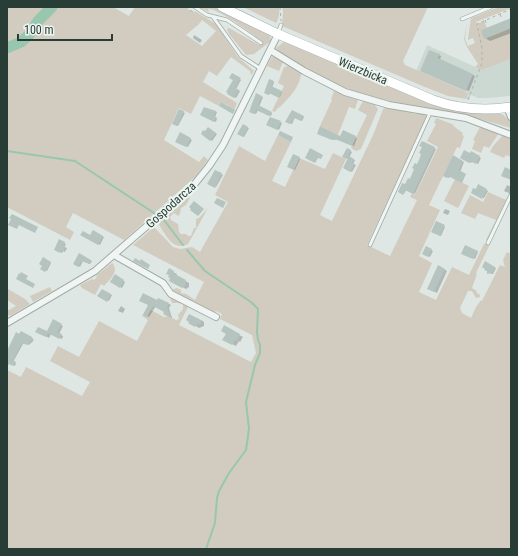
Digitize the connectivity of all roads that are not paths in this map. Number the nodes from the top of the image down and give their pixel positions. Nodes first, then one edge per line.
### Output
1 (195, 7) edge
2 (222, 7) edge
3 (491, 7) edge
4 (213, 17) junction
5 (462, 19) dead end
6 (279, 30) junction
7 (261, 43) dead end
8 (270, 50) junction
9 (260, 69) junction
10 (509, 107) edge
11 (431, 111) junction
12 (511, 117) edge
13 (511, 135) edge
14 (511, 195) edge
15 (488, 243) dead end
16 (370, 245) dead end
17 (114, 255) junction
18 (216, 317) dead end
19 (7, 323) edge

1 - 4 lane
2 - 6 street, Wierzbicka
3 - 5 lane
4 - 7 lane
4 - 9 lane
6 - 8 street, Gospodarcza
6 - 10 street, Wierzbicka
8 - 9 street, Gospodarcza
8 - 11 street
9 - 17 street, Gospodarcza
10 - 12 street
11 - 13 street
11 - 16 lane
14 - 15 lane
17 - 18 street
17 - 19 street, Gospodarcza

